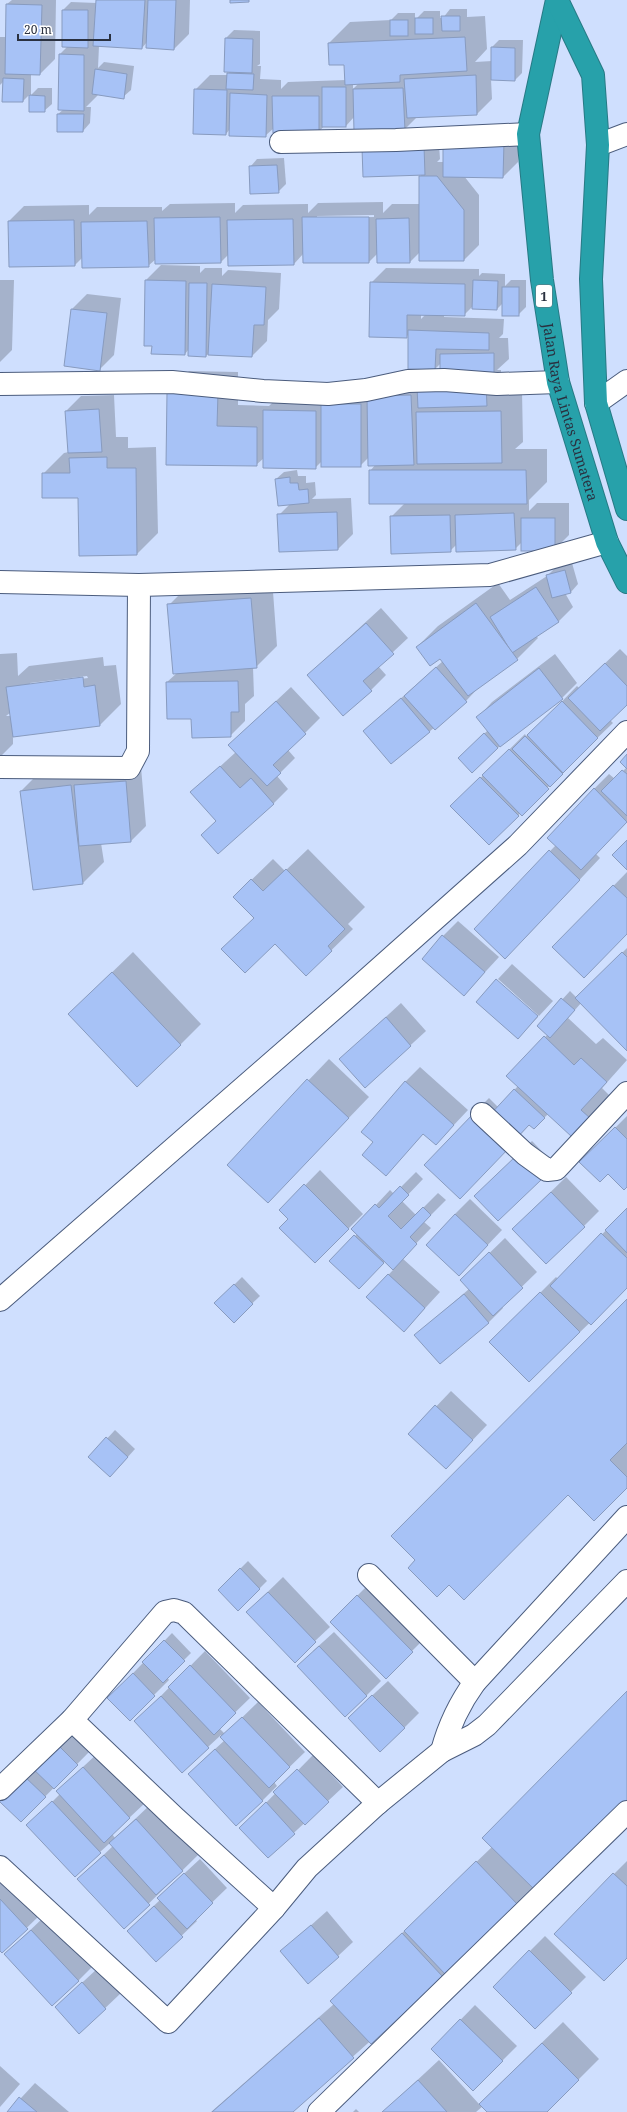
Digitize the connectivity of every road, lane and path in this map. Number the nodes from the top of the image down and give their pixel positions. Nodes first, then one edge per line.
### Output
1 (557, 0) edge
2 (528, 134) junction
3 (627, 134) edge
4 (281, 142) dead end
5 (598, 145) junction
6 (627, 381) edge
7 (558, 382) junction
8 (0, 384) edge
9 (596, 403) junction
10 (627, 509) edge
11 (607, 542) junction
12 (0, 582) edge
13 (627, 582) edge
14 (139, 585) junction
15 (627, 732) edge
16 (0, 767) edge
17 (627, 1093) edge
18 (482, 1114) dead end
19 (0, 1300) edge
20 (627, 1517) edge
21 (370, 1575) dead end
22 (627, 1581) edge
23 (475, 1682) junction
24 (72, 1720) junction
25 (442, 1751) junction
26 (0, 1789) edge
27 (378, 1803) junction
28 (627, 1812) edge
29 (0, 1867) edge
30 (274, 1908) junction
31 (319, 2112) edge

1 - 2 highway, Jalan Raya Lintas Sumatera / 1
1 - 5 highway, Jalan Raya Lintas Sumatera / 1
2 - 4 street
2 - 7 highway, Jalan Raya Lintas Sumatera / 1
3 - 5 street
5 - 9 highway, Jalan Raya Lintas Sumatera / 1
6 - 9 street
7 - 8 street
7 - 11 highway, Jalan Raya Lintas Sumatera / 1
9 - 10 highway, Jalan Raya Lintas Sumatera / 1
11 - 13 highway, Jalan Raya Lintas Sumatera / 1
11 - 14 street
12 - 14 street
14 - 16 street
15 - 19 street
17 - 18 street
20 - 23 street
21 - 23 street
22 - 25 street
23 - 25 street
24 - 26 street
24 - 27 street
24 - 30 street
25 - 27 street
27 - 30 street
28 - 31 street
29 - 30 street

